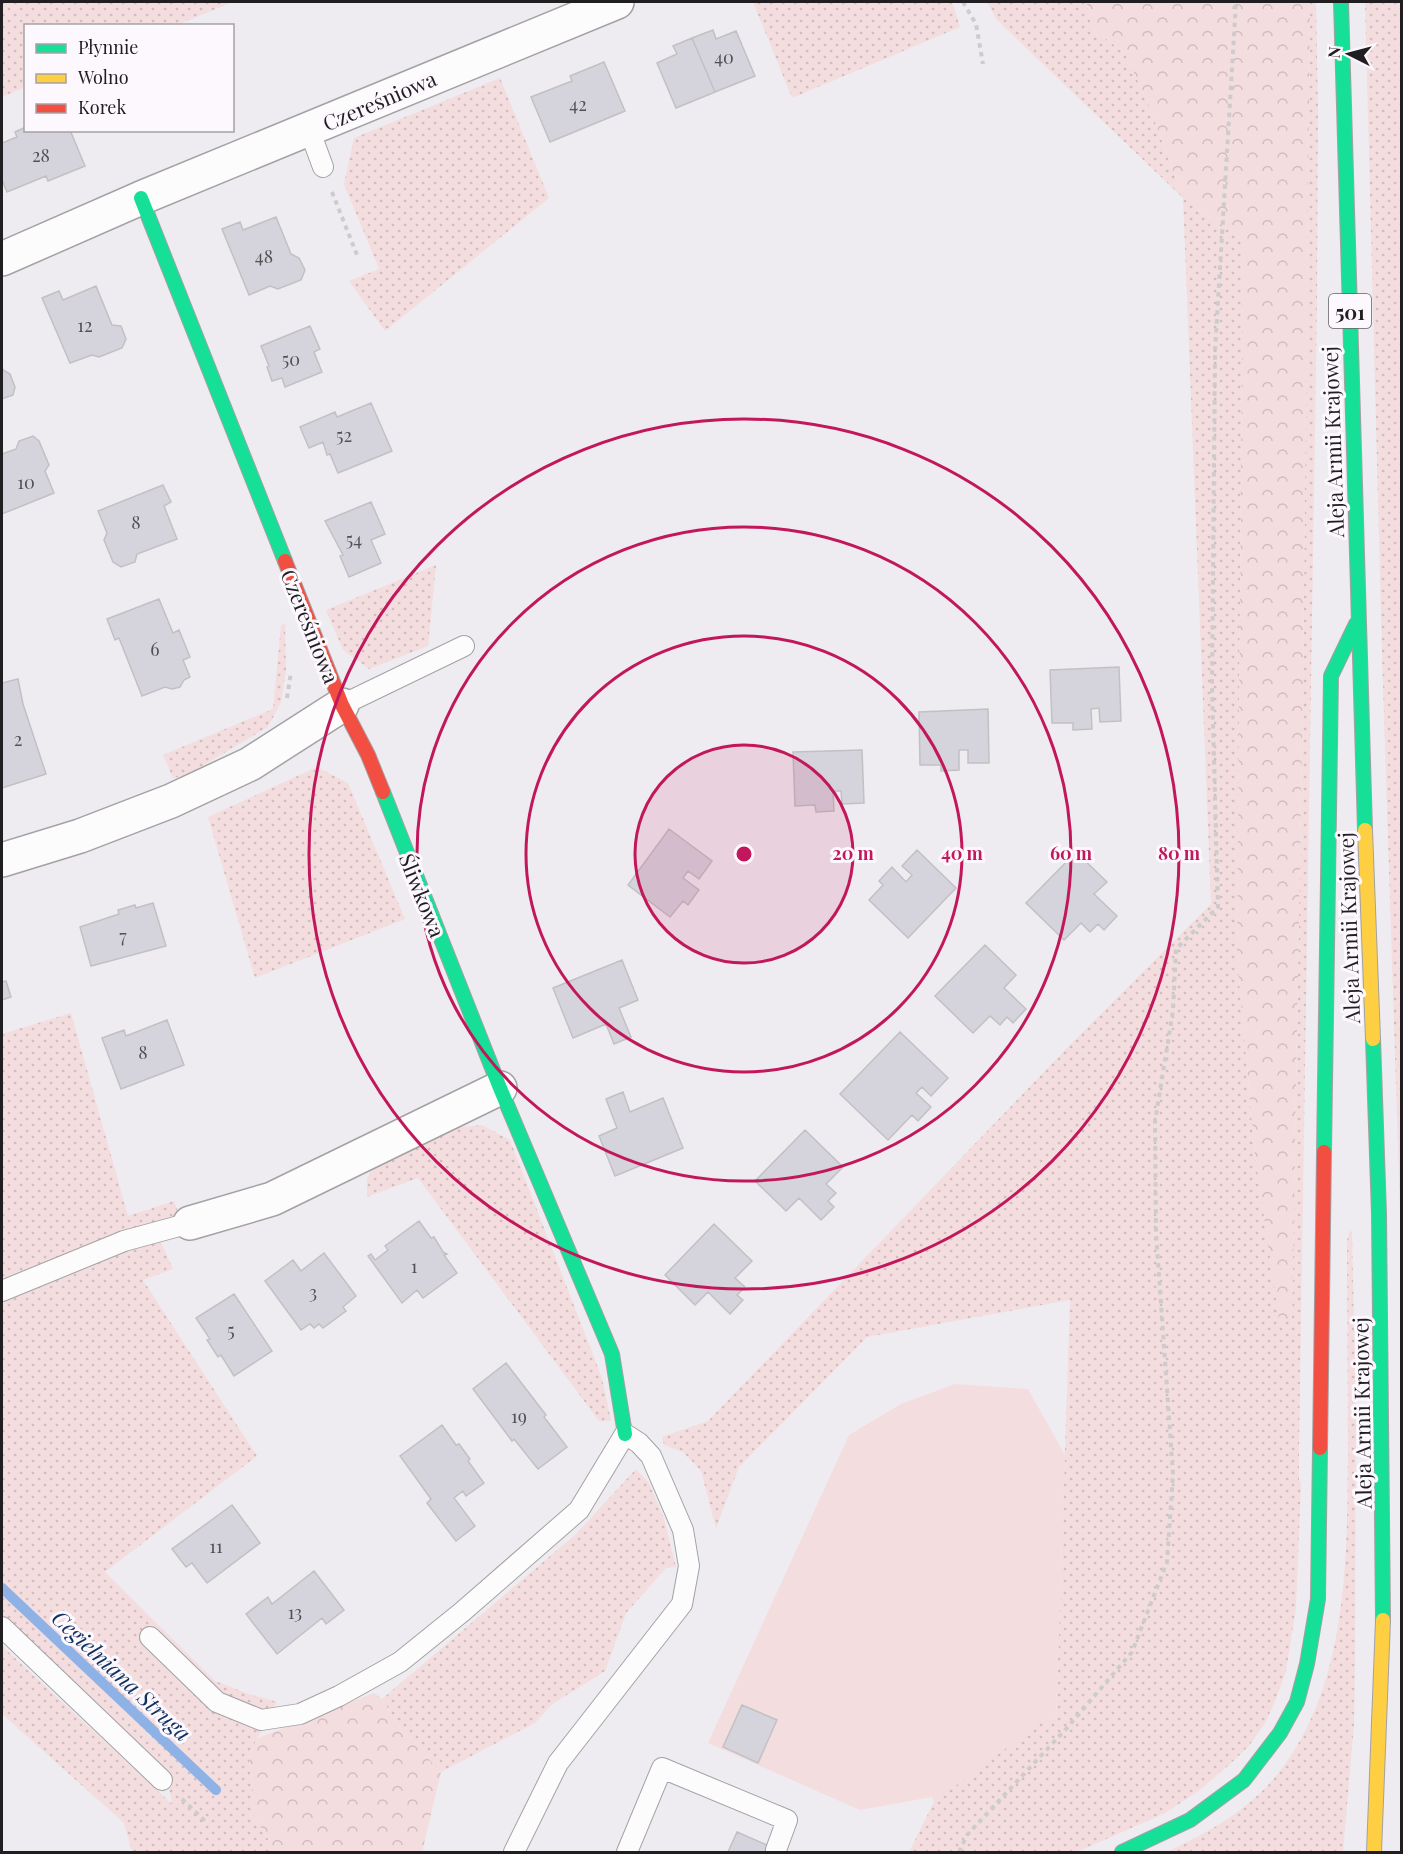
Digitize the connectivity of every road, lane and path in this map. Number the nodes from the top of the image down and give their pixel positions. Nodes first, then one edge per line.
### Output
1 (617, 2) edge
2 (963, 2) edge
3 (1236, 2) edge
4 (1341, 2) edge
5 (983, 64) dead end
6 (309, 129) junction
7 (323, 167) joint
8 (141, 198) junction
9 (357, 255) dead end
10 (2, 259) edge
11 (1358, 620) junction
12 (464, 646) dead end
13 (342, 705) junction
14 (2, 860) edge
15 (500, 1088) junction
16 (190, 1223) joint
17 (2, 1291) edge
18 (625, 1434) junction
19 (2, 1628) edge
20 (150, 1637) dead end
21 (162, 1780) joint
22 (208, 1824) dead end
23 (777, 1850) dead end
24 (514, 1852) edge
25 (627, 1852) edge
26 (959, 1852) edge
27 (1122, 1852) edge
28 (1374, 1852) edge

1 - 6 street, Czereśniowa
2 - 5 path
3 - 26 path
4 - 11 main road, Aleja Armii Krajowej / 501
6 - 7 lane
6 - 8 street, Czereśniowa
7 - 9 path
8 - 10 street, Czereśniowa
8 - 13 main road, Czereśniowa
11 - 27 main road
11 - 28 main road, Aleja Armii Krajowej / 501
12 - 13 lane
13 - 14 street, Czereśniowa
13 - 15 main road, Śliwkowa
15 - 16 street
15 - 18 main road, Śliwkowa
16 - 17 lane
18 - 20 lane
18 - 24 lane
19 - 21 lane
21 - 22 path
23 - 25 lane

